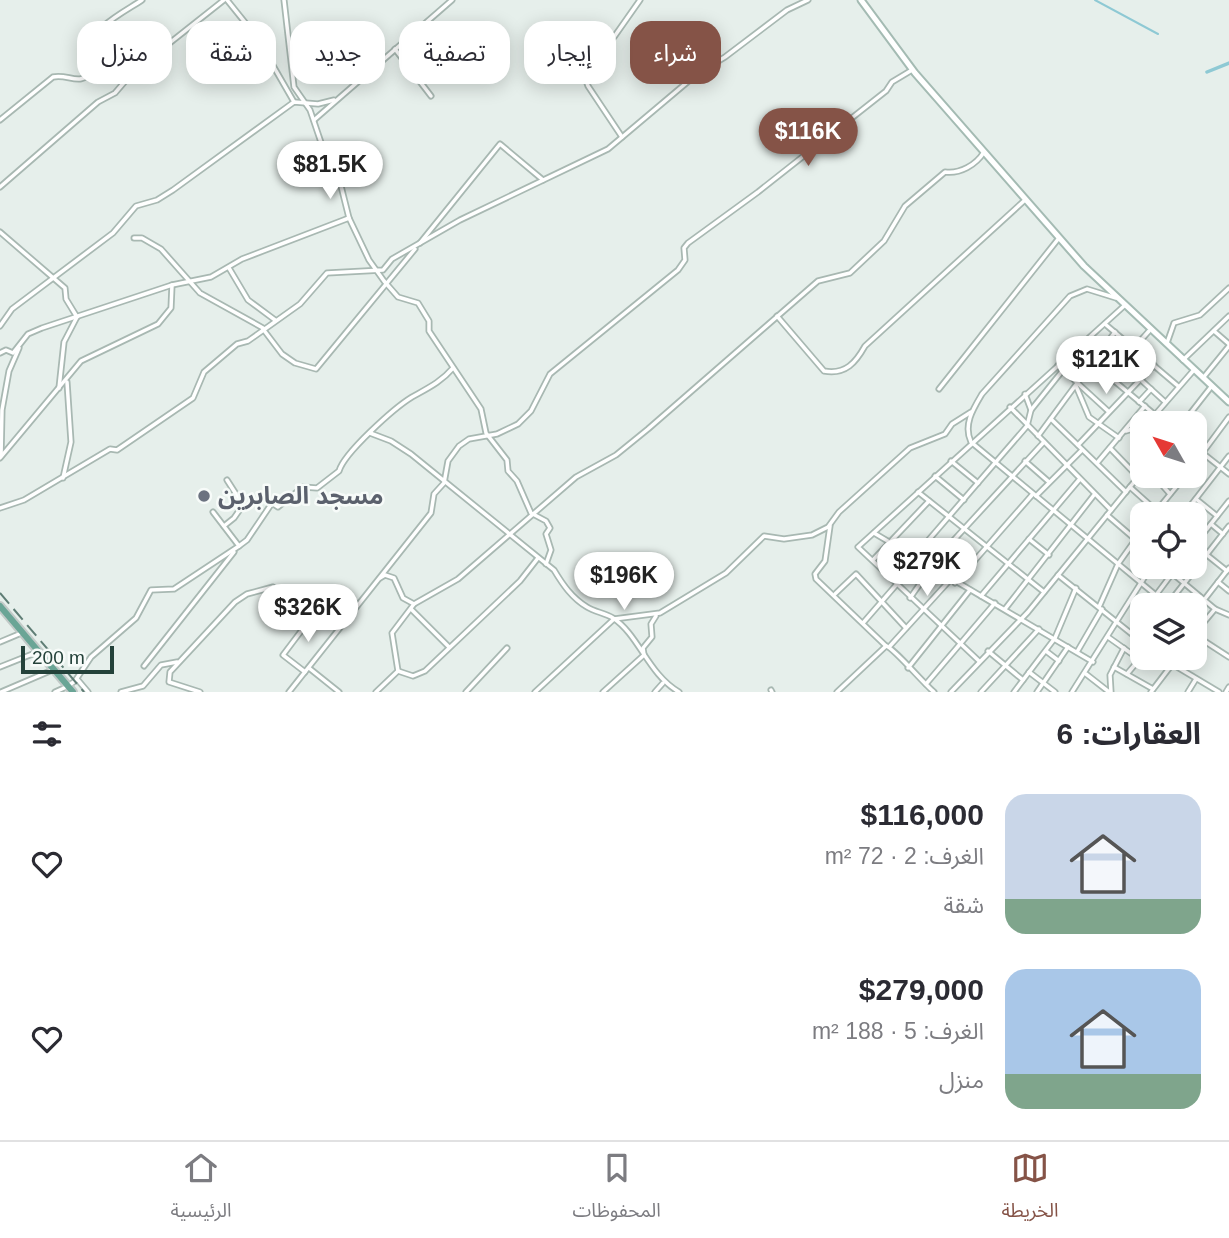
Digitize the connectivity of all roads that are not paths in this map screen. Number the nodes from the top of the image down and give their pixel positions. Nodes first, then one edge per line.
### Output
1 (142, 0) edge
2 (225, 0) edge
3 (284, 0) edge
4 (452, 0) edge
5 (639, 0) edge
6 (808, 0) edge
7 (861, 0) edge
8 (395, 49) junction
9 (912, 70) junction
10 (431, 96) dead end
11 (334, 100) junction
12 (304, 101) junction
13 (294, 102) junction
14 (0, 120) edge
15 (314, 120) junction
16 (622, 137) junction
17 (984, 152) junction
18 (543, 180) junction
19 (0, 187) edge
20 (1025, 200) junction
21 (349, 218) junction
22 (0, 232) edge
23 (134, 238) dead end
24 (1059, 238) junction
25 (416, 247) junction
26 (228, 267) junction
27 (376, 271) junction
28 (51, 279) junction
29 (193, 283) junction
30 (172, 285) junction
31 (387, 285) junction
32 (1229, 288) edge
33 (1116, 298) junction
34 (1124, 306) junction
35 (777, 316) junction
36 (1229, 316) edge
37 (77, 317) junction
38 (275, 320) junction
39 (1105, 324) junction
40 (0, 326) edge
41 (263, 329) junction
42 (1149, 331) junction
43 (1213, 331) junction
44 (1115, 332) junction
45 (21, 343) junction
46 (1229, 345) edge
47 (1165, 346) junction
48 (1134, 348) junction
49 (1076, 349) junction
50 (0, 353) edge
51 (1182, 361) junction
52 (1092, 363) junction
53 (1058, 365) junction
54 (1154, 365) junction
55 (453, 368) junction
56 (1063, 370) junction
57 (1193, 371) junction
58 (1109, 376) junction
59 (1140, 379) junction
60 (1202, 379) junction
61 (67, 380) junction
62 (1077, 385) junction
63 (1178, 386) junction
64 (1211, 387) junction
65 (1032, 388) junction
66 (939, 389) dead end
67 (1151, 389) junction
68 (59, 391) junction
69 (1127, 391) junction
70 (1025, 394) junction
71 (1040, 397) junction
72 (1164, 401) junction
73 (1139, 402) junction
74 (1229, 402) edge
75 (1145, 406) junction
76 (1010, 407) junction
77 (1031, 410) junction
78 (1109, 411) junction
79 (1151, 411) edge
80 (1156, 411) edge
81 (1192, 411) edge
82 (971, 412) junction
83 (1229, 417) edge
84 (1051, 419) junction
85 (1096, 424) junction
86 (1027, 426) junction
87 (1130, 429) edge
88 (1124, 431) junction
89 (370, 433) junction
90 (488, 436) junction
91 (1038, 436) junction
92 (1119, 438) junction
93 (1044, 442) junction
94 (971, 443) junction
95 (1078, 445) junction
96 (1208, 447) edge
97 (1110, 448) junction
98 (1082, 450) junction
99 (1229, 456) edge
100 (1208, 458) edge
101 (0, 459) edge
102 (951, 461) junction
103 (1025, 461) junction
104 (995, 462) junction
105 (1097, 463) junction
106 (1065, 466) junction
107 (1221, 467) junction
108 (1130, 469) edge
109 (1229, 474) edge
110 (935, 475) junction
111 (1012, 477) junction
112 (63, 478) junction
113 (228, 480) dead end
114 (1079, 480) junction
115 (1049, 482) junction
116 (444, 483) junction
117 (978, 483) junction
118 (1130, 487) edge
119 (1131, 488) edge
120 (1164, 488) edge
121 (1176, 488) edge
122 (918, 492) junction
123 (1126, 492) junction
124 (1034, 495) junction
125 (1094, 495) junction
126 (1170, 495) junction
127 (1196, 499) junction
128 (964, 500) junction
129 (929, 501) junction
130 (1229, 501) edge
131 (1146, 502) edge
132 (1165, 502) edge
133 (1194, 502) edge
134 (0, 508) edge
135 (1053, 510) junction
136 (1111, 510) junction
137 (213, 512) dead end
138 (1107, 515) junction
139 (533, 516) junction
140 (1217, 516) junction
141 (949, 517) junction
142 (831, 523) junction
143 (1211, 524) junction
144 (1071, 525) junction
145 (224, 526) junction
146 (1229, 526) edge
147 (964, 529) junction
148 (1207, 529) edge
149 (874, 533) junction
150 (1223, 534) junction
151 (510, 535) junction
152 (1130, 536) edge
153 (1029, 539) junction
154 (1087, 539) junction
155 (889, 543) junction
156 (238, 547) junction
157 (986, 547) junction
158 (1130, 547) edge
159 (1049, 555) junction
160 (1207, 555) joint
161 (538, 558) junction
162 (873, 560) junction
163 (915, 560) junction
164 (1007, 563) junction
165 (546, 564) junction
166 (1118, 564) junction
167 (930, 568) junction
168 (1228, 569) edge
169 (1058, 575) junction
170 (1142, 579) edge
171 (1179, 579) edge
172 (1188, 579) edge
173 (950, 580) junction
174 (1030, 580) junction
175 (1140, 582) junction
176 (1218, 582) junction
177 (374, 583) junction
178 (955, 583) junction
179 (897, 584) junction
180 (1184, 584) junction
181 (273, 587) dead end
182 (1076, 589) junction
183 (970, 590) junction
184 (1229, 591) edge
185 (1044, 592) junction
186 (1154, 593) edge
187 (1177, 593) edge
188 (1195, 593) edge
189 (834, 595) junction
190 (981, 596) junction
191 (1207, 596) edge
192 (910, 598) junction
193 (882, 601) junction
194 (1207, 602) edge
195 (995, 603) junction
196 (414, 604) junction
197 (0, 606) edge
198 (1100, 608) junction
199 (411, 609) junction
200 (1005, 609) junction
201 (1215, 609) junction
202 (923, 611) junction
203 (0, 612) edge
204 (660, 613) junction
205 (314, 614) dead end
206 (1228, 614) edge
207 (1207, 617) edge
208 (614, 619) junction
209 (1021, 619) junction
210 (863, 623) junction
211 (1116, 623) junction
212 (940, 627) junction
213 (906, 628) junction
214 (1039, 629) junction
215 (1130, 633) edge
216 (19, 634) junction
217 (1108, 637) junction
218 (1055, 638) junction
219 (0, 642) edge
220 (1207, 642) edge
221 (960, 645) junction
222 (888, 646) junction
223 (449, 647) junction
224 (1069, 647) junction
225 (507, 648) dead end
226 (1124, 648) junction
227 (1046, 650) junction
228 (1130, 651) edge
229 (988, 652) junction
230 (1077, 652) junction
231 (35, 653) junction
232 (644, 655) junction
233 (1229, 657) edge
234 (180, 661) junction
235 (979, 661) junction
236 (1059, 661) junction
237 (1093, 662) junction
238 (1005, 665) junction
239 (144, 666) dead end
240 (0, 667) edge
241 (1114, 667) junction
242 (309, 668) junction
243 (908, 668) junction
244 (1130, 670) edge
245 (1167, 670) edge
246 (1182, 670) edge
247 (50, 671) junction
248 (398, 671) junction
249 (305, 672) junction
250 (1029, 672) junction
251 (1086, 674) junction
252 (1127, 674) junction
253 (76, 679) junction
254 (1196, 679) junction
255 (1023, 680) junction
256 (663, 682) junction
257 (1043, 683) junction
258 (925, 685) junction
259 (1229, 687) edge
260 (66, 688) edge
261 (1152, 690) edge
262 (1, 692) edge
263 (55, 692) edge
264 (73, 692) edge
265 (88, 692) edge
266 (121, 692) edge
267 (200, 692) edge
268 (289, 692) edge
269 (339, 692) edge
270 (376, 692) edge
271 (466, 692) edge
272 (535, 692) edge
273 (603, 692) edge
274 (655, 692) edge
275 (679, 692) edge
276 (837, 692) edge
277 (934, 692) edge
278 (951, 692) edge
279 (981, 692) edge
280 (1014, 692) edge
281 (1037, 692) edge
282 (1055, 692) edge
283 (1072, 692) edge
284 (1110, 692) edge
285 (1188, 692) edge
286 (1219, 692) edge
287 (1226, 692) edge

1 - 14 street
2 - 13 street
2 - 19 street
3 - 12 street
4 - 8 street
5 - 16 street
6 - 16 street
7 - 9 street
8 - 10 street
8 - 11 street
9 - 17 street
9 - 90 street
11 - 12 street
11 - 15 street
12 - 13 street
12 - 15 street
13 - 28 street
15 - 21 street
16 - 18 street
17 - 20 street
17 - 35 street
18 - 25 street
18 - 25 street
20 - 24 street
20 - 35 street
21 - 26 street
21 - 27 street
22 - 28 street
23 - 29 street
24 - 33 street
24 - 66 street
25 - 27 street
25 - 31 street
26 - 29 street
26 - 38 street
27 - 31 street
27 - 38 street
28 - 37 street
28 - 40 street
29 - 30 street
29 - 41 street
30 - 37 street
30 - 61 street
31 - 41 street
31 - 55 street
32 - 47 street
33 - 34 street
33 - 82 street
34 - 39 street
34 - 42 street
35 - 139 street
36 - 43 street
37 - 45 street
37 - 68 street
38 - 41 street
39 - 44 street
39 - 49 street
41 - 112 street
42 - 47 street
42 - 48 street
43 - 46 street
43 - 51 street
44 - 48 street
44 - 52 street
45 - 50 street
45 - 101 street
46 - 60 street
47 - 51 street
48 - 54 street
48 - 58 street
49 - 52 street
49 - 53 street
51 - 57 street
52 - 58 street
52 - 62 street
53 - 56 street
53 - 65 street
54 - 59 street
54 - 63 street
55 - 89 street
55 - 90 street
56 - 62 street
56 - 71 street
57 - 60 street
57 - 63 street
58 - 69 street
59 - 67 street
59 - 69 street
60 - 64 street
61 - 68 street
61 - 112 street
62 - 78 street
62 - 84 street
62 - 85 street
63 - 72 street
64 - 74 street
64 - 81 street
65 - 70 street
65 - 71 street
67 - 72 street
67 - 73 street
68 - 101 street
69 - 73 street
69 - 78 street
70 - 76 street
70 - 77 street
71 - 77 street
72 - 80 street
73 - 75 street
75 - 79 street
75 - 88 street
76 - 86 street
76 - 94 street
77 - 86 street
78 - 85 street
82 - 94 street
82 - 142 street
83 - 96 street
84 - 91 street
84 - 95 street
85 - 92 street
85 - 95 street
86 - 91 street
86 - 104 street
87 - 88 street
88 - 92 street
89 - 116 street
89 - 156 street
90 - 116 street
90 - 139 street
91 - 93 street
92 - 97 street
93 - 103 street
93 - 106 street
94 - 102 street
94 - 104 street
95 - 98 street
97 - 105 street
97 - 108 street
98 - 105 street
98 - 106 street
99 - 107 street
100 - 107 street
102 - 110 street
102 - 117 street
103 - 111 street
103 - 115 street
104 - 111 street
104 - 117 street
105 - 123 street
106 - 114 street
106 - 115 street
107 - 109 street
107 - 127 street
110 - 122 street
110 - 128 street
111 - 124 street
111 - 147 street
112 - 134 street
113 - 145 street
114 - 125 street
114 - 135 street
115 - 124 street
116 - 151 street
116 - 177 street
117 - 128 street
118 - 123 street
119 - 131 street
120 - 126 street
121 - 126 street
122 - 129 street
122 - 149 street
123 - 136 street
124 - 135 street
124 - 157 street
125 - 136 street
125 - 144 street
126 - 132 street
127 - 133 street
127 - 140 street
128 - 141 street
129 - 141 street
129 - 155 street
130 - 140 street
135 - 144 street
135 - 153 street
136 - 138 street
137 - 145 street
138 - 152 street
138 - 154 street
139 - 151 street
139 - 165 street
140 - 143 street
141 - 147 street
141 - 163 street
142 - 189 street
142 - 204 street
143 - 148 street
143 - 150 street
144 - 154 street
144 - 159 street
145 - 156 street
146 - 150 street
147 - 157 street
147 - 167 street
149 - 155 street
149 - 162 street
150 - 160 street
151 - 161 street
151 - 196 street
153 - 159 street
153 - 164 street
154 - 166 street
154 - 169 street
155 - 162 street
155 - 163 street
156 - 239 street
156 - 253 street
157 - 164 street
157 - 178 street
158 - 166 street
159 - 174 street
160 - 168 street
161 - 165 street
161 - 223 street
162 - 179 street
163 - 167 street
163 - 179 street
164 - 174 street
164 - 190 street
165 - 208 street
166 - 175 street
166 - 198 street
167 - 173 street
167 - 192 street
168 - 176 street
169 - 182 street
169 - 185 street
170 - 175 street
171 - 180 street
172 - 180 street
173 - 178 street
173 - 202 street
174 - 185 street
174 - 200 street
175 - 186 street
175 - 211 street
176 - 184 street
176 - 191 street
177 - 196 street
177 - 242 street
178 - 183 street
179 - 192 street
179 - 193 street
180 - 187 street
180 - 188 street
181 - 234 street
182 - 198 street
182 - 218 street
183 - 190 street
183 - 212 street
185 - 209 street
189 - 193 street
189 - 210 street
190 - 195 street
192 - 202 street
193 - 210 street
193 - 213 street
194 - 201 street
195 - 200 street
195 - 221 street
196 - 199 street
197 - 260 main road
198 - 211 street
198 - 230 street
199 - 223 street
199 - 248 street
200 - 209 street
201 - 206 street
201 - 207 street
202 - 212 street
202 - 213 street
203 - 216 main road
204 - 208 street
204 - 232 street
205 - 249 street
208 - 232 street
208 - 272 street
209 - 214 street
209 - 229 street
210 - 222 street
211 - 215 street
211 - 217 street
212 - 221 street
212 - 243 street
213 - 222 street
214 - 218 street
214 - 238 street
216 - 219 street
216 - 231 main road
217 - 226 street
217 - 237 street
218 - 224 street
218 - 227 street
220 - 233 street
221 - 235 street
221 - 258 street
222 - 243 street
222 - 276 street
223 - 248 street
224 - 230 street
224 - 236 street
225 - 271 street
226 - 228 street
226 - 241 street
227 - 236 street
227 - 250 street
229 - 235 street
229 - 238 street
230 - 237 street
231 - 240 street
231 - 247 main road
232 - 256 street
232 - 273 street
234 - 266 street
234 - 267 street
235 - 278 street
236 - 257 street
237 - 251 street
238 - 255 street
238 - 279 street
241 - 252 street
241 - 284 street
242 - 249 street
242 - 269 street
243 - 258 street
244 - 252 street
245 - 261 street
246 - 254 street
247 - 260 main road
247 - 262 street
248 - 270 street
249 - 268 street
250 - 255 street
250 - 257 street
251 - 283 street
251 - 284 street
252 - 261 street
253 - 260 street
253 - 265 street
254 - 285 street
254 - 286 street
255 - 280 street
256 - 274 street
256 - 275 street
257 - 281 street
257 - 282 street
258 - 277 street
259 - 287 street
260 - 263 street
260 - 264 main road

